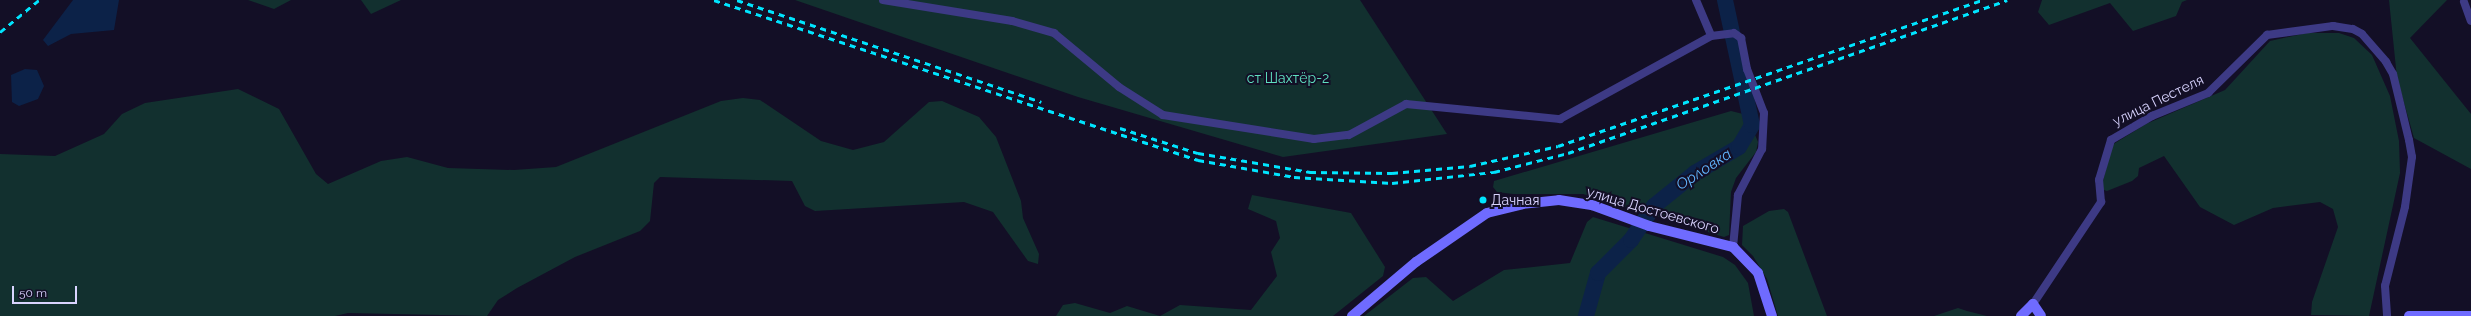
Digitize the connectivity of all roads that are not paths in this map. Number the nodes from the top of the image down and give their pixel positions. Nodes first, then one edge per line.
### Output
1 (883, 0) edge
2 (1695, 2) edge
3 (2464, 2) dead end
4 (2471, 21) edge
5 (1711, 36) junction
6 (1732, 247) junction
7 (2033, 304) junction
8 (1352, 316) edge
9 (1772, 316) edge
10 (2021, 316) edge
11 (2041, 316) edge
12 (2387, 316) edge
13 (2409, 316) edge
14 (2471, 316) edge

1 - 5 street
2 - 5 street
3 - 4 street
5 - 6 street
6 - 8 main road, улица Достоевского
6 - 9 main road, улица Достоевского
7 - 10 main road, улица Пестеля
7 - 11 main road
7 - 12 street, улица Пестеля
13 - 14 main road

